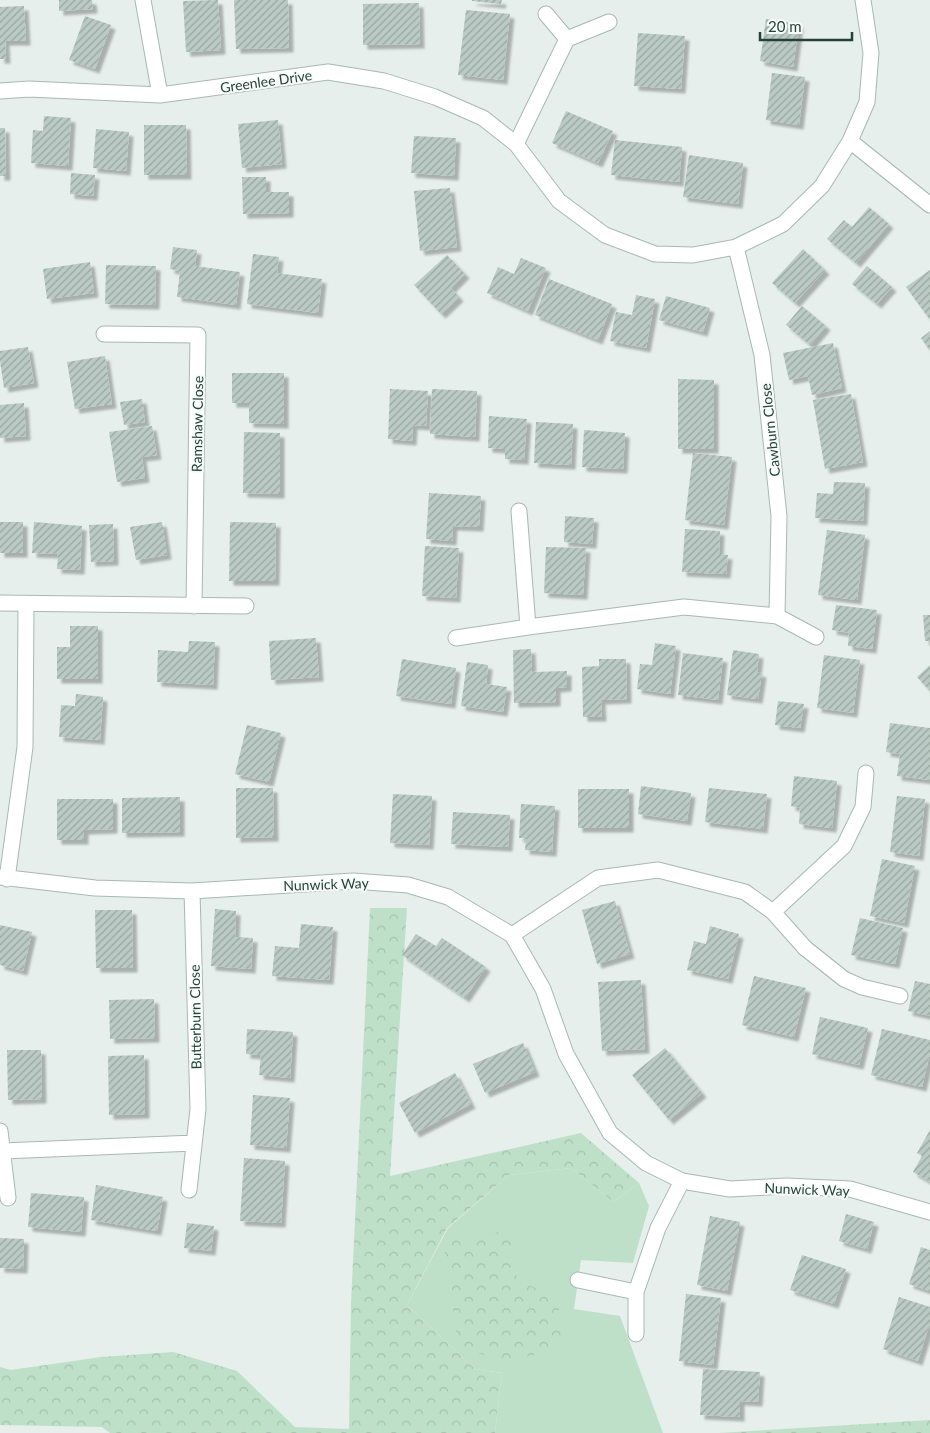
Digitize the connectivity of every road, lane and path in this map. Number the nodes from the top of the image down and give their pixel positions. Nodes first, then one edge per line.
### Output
1 (143, 0) edge
2 (863, 0) edge
3 (546, 14) dead end
4 (610, 22) dead end
5 (567, 38) junction
6 (0, 91) edge
7 (160, 95) junction
8 (850, 141) junction
9 (516, 144) junction
10 (930, 206) edge
11 (736, 247) junction
12 (104, 334) dead end
13 (519, 511) dead end
14 (0, 603) edge
15 (26, 604) junction
16 (194, 606) junction
17 (246, 606) dead end
18 (778, 616) junction
19 (528, 627) junction
20 (816, 637) dead end
21 (456, 638) dead end
22 (866, 773) dead end
23 (4, 878) edge
24 (192, 891) junction
25 (773, 912) junction
26 (512, 935) junction
27 (900, 996) dead end
28 (0, 1131) edge
29 (194, 1143) junction
30 (2, 1151) junction
31 (682, 1181) junction
32 (189, 1190) dead end
33 (8, 1198) dead end
34 (930, 1212) edge
35 (578, 1280) dead end
36 (636, 1292) junction
37 (636, 1334) dead end

1 - 7 street
2 - 8 street, Greenlee Drive
3 - 5 street
4 - 5 street
5 - 9 street
6 - 7 street, Greenlee Drive
7 - 9 street, Greenlee Drive
8 - 10 street
8 - 11 street, Greenlee Drive
9 - 11 street, Greenlee Drive
11 - 18 street, Cawburn Close
12 - 16 street, Ramshaw Close
13 - 19 street
14 - 15 street
15 - 16 street
15 - 23 street
16 - 17 street
18 - 19 street
18 - 20 street
19 - 21 street
22 - 25 street
23 - 24 street, Nunwick Way
24 - 26 street, Nunwick Way
24 - 29 street, Butterburn Close
25 - 26 street
25 - 27 street
26 - 31 street, Nunwick Way
28 - 30 street
29 - 30 street
29 - 32 street, Butterburn Close
30 - 33 street
31 - 34 street, Nunwick Way
31 - 36 street
35 - 36 street
36 - 37 street

